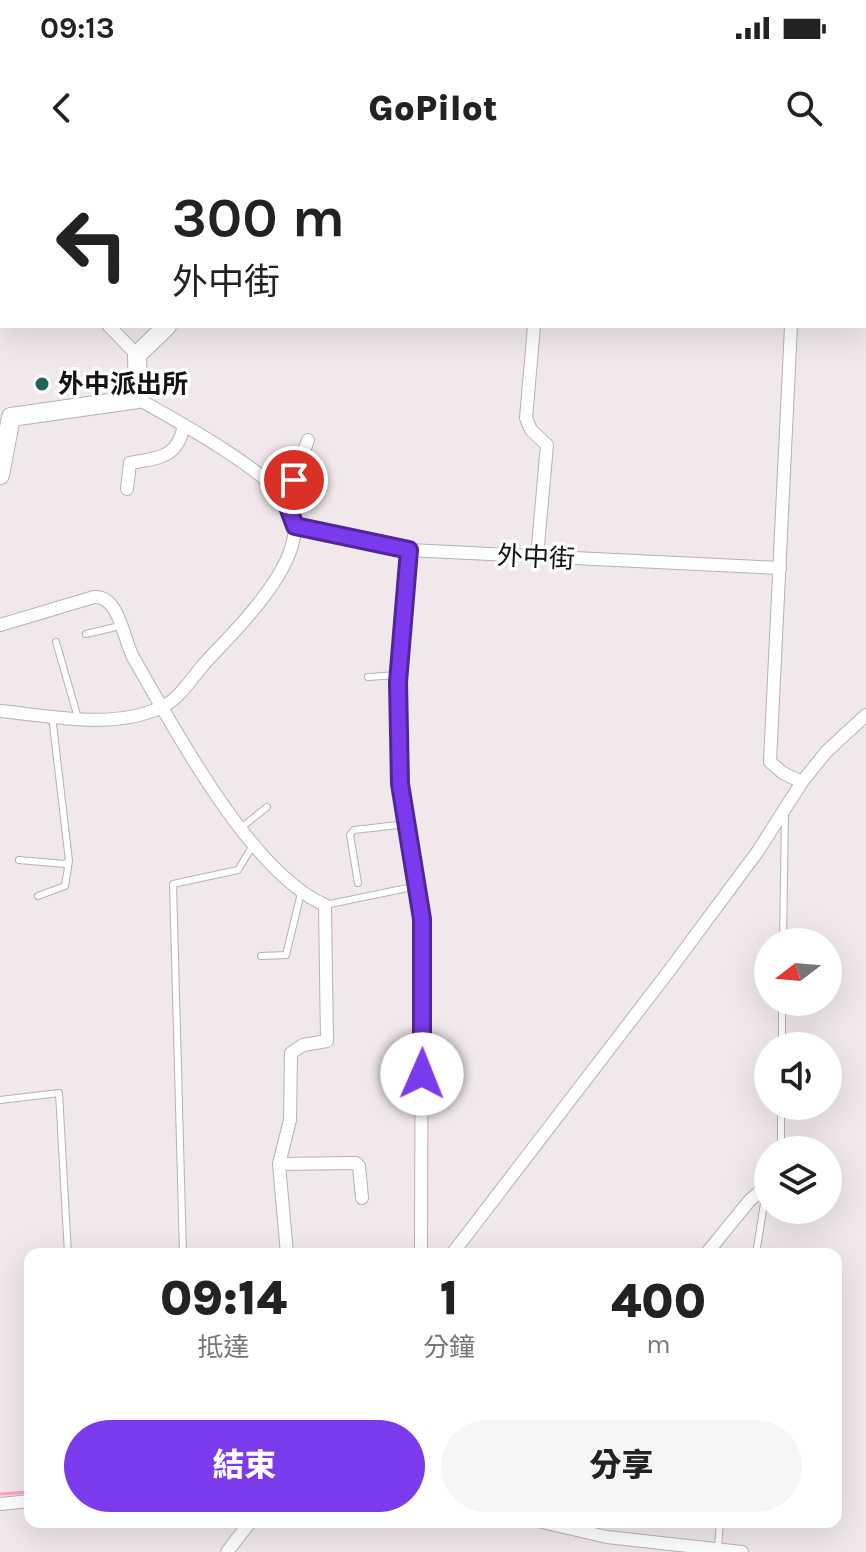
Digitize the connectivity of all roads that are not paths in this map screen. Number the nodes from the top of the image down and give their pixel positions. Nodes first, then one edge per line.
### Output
1 (111, 328) edge
2 (165, 328) edge
3 (534, 328) edge
4 (791, 328) edge
5 (137, 355) junction
6 (138, 399) junction
7 (184, 425) junction
8 (308, 440) dead end
9 (0, 475) edge
10 (127, 489) dead end
11 (284, 496) junction
12 (295, 526) junction
13 (409, 550) junction
14 (537, 557) junction
15 (780, 568) junction
16 (0, 625) edge
17 (120, 626) junction
18 (86, 634) dead end
19 (56, 642) dead end
20 (398, 675) junction
21 (368, 677) dead end
22 (162, 707) junction
23 (0, 711) edge
24 (866, 715) edge
25 (52, 716) junction
26 (78, 718) junction
27 (802, 782) junction
28 (267, 807) dead end
29 (785, 809) junction
30 (407, 824) junction
31 (242, 827) junction
32 (253, 845) junction
33 (19, 860) dead end
34 (69, 861) junction
35 (358, 883) dead end
36 (417, 886) junction
37 (301, 893) junction
38 (38, 896) dead end
39 (325, 905) junction
40 (783, 928) edge
41 (261, 956) dead end
42 (0, 1100) edge
43 (279, 1164) junction
44 (754, 1197) edge
45 (362, 1198) dead end
46 (761, 1224) edge
47 (68, 1248) edge
48 (183, 1248) edge
49 (286, 1248) edge
50 (421, 1248) edge
51 (457, 1248) edge
52 (711, 1248) edge
53 (757, 1248) edge
54 (24, 1502) edge
55 (0, 1504) edge
56 (245, 1528) edge
57 (568, 1528) edge
58 (719, 1528) edge
59 (717, 1550) edge
60 (227, 1552) edge
61 (742, 1552) edge

1 - 5 street
2 - 5 street
3 - 14 street
4 - 15 street
5 - 6 street
6 - 7 street
6 - 9 street
7 - 10 street
7 - 11 street
8 - 11 street
11 - 12 street
12 - 13 street, 外中街
12 - 22 street
13 - 14 street, 外中街
13 - 20 street
14 - 15 street, 外中街
15 - 27 street
16 - 17 street
17 - 18 lane
17 - 22 street
19 - 26 lane
20 - 21 lane
20 - 30 street
22 - 26 street
22 - 31 street
23 - 25 street
24 - 27 street
25 - 26 street
25 - 34 lane
27 - 29 street
28 - 31 lane
29 - 40 lane
29 - 51 street
30 - 35 lane
30 - 36 street
31 - 32 street
32 - 37 street
32 - 48 lane
33 - 34 lane
34 - 38 lane
36 - 39 lane
36 - 50 street
37 - 39 street
37 - 41 lane
39 - 43 street
42 - 47 lane
43 - 45 street
43 - 49 street
44 - 52 street
46 - 53 lane
54 - 55 street
56 - 60 street
57 - 59 street
58 - 59 lane
59 - 61 street

